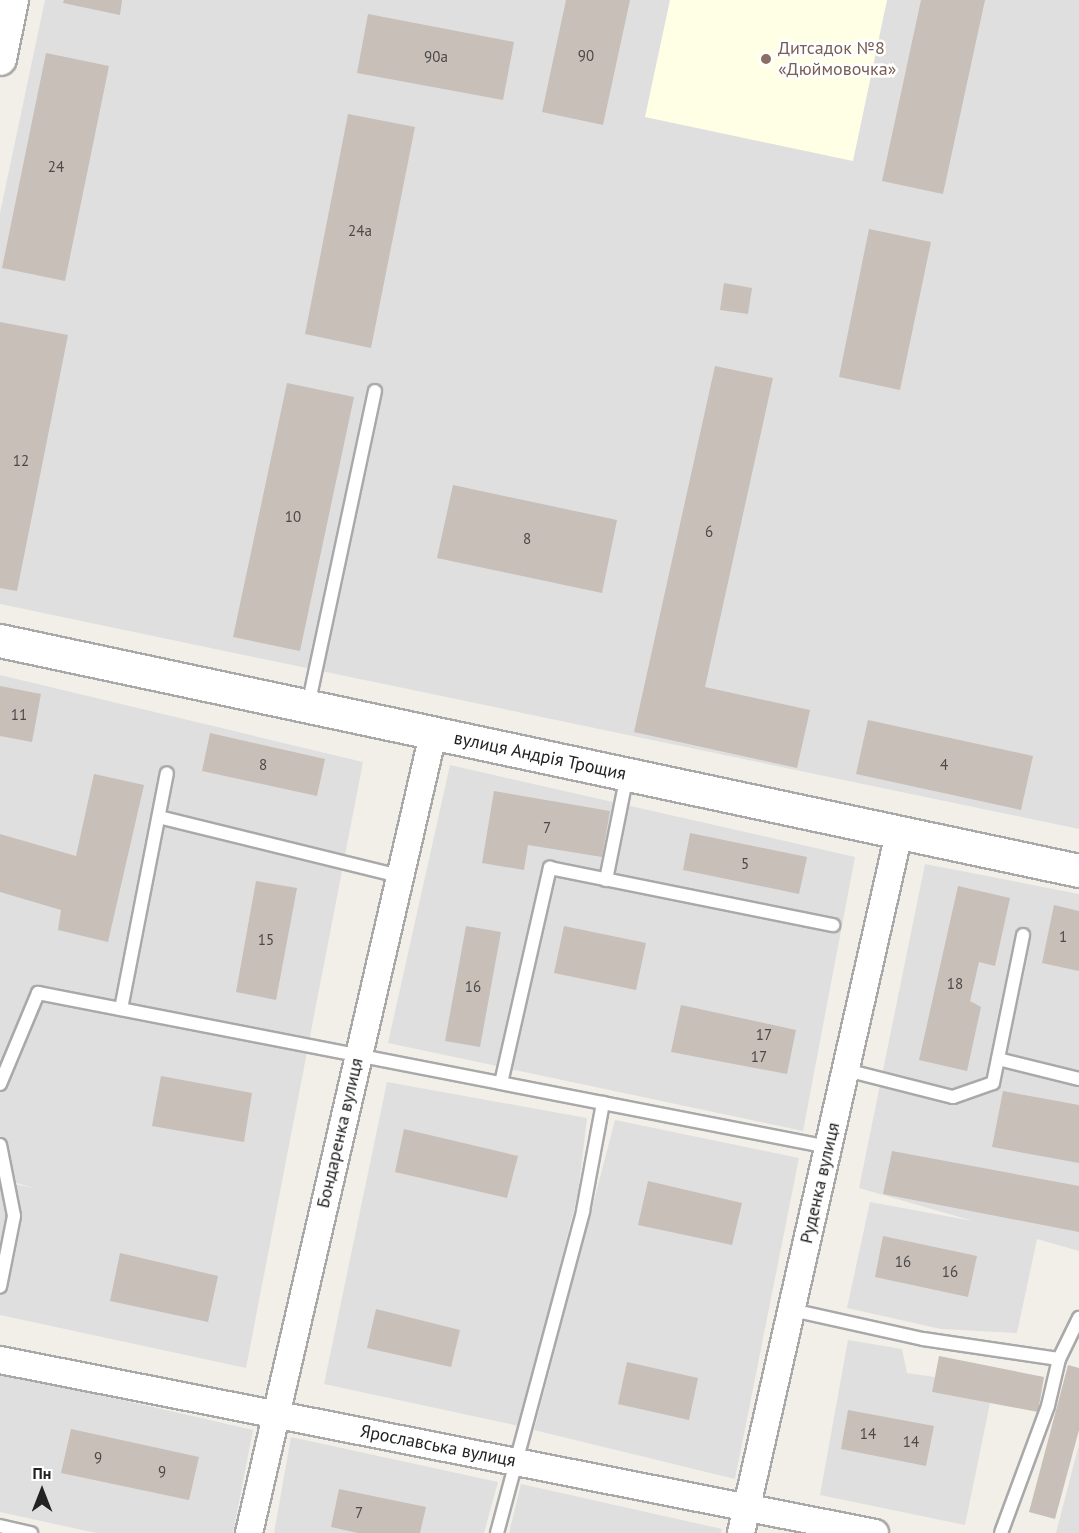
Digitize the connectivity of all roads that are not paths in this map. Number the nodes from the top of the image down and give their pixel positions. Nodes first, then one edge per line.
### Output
1 (12, 0) edge
2 (0, 58) edge
3 (375, 391) dead end
4 (0, 642) edge
5 (308, 707) junction
6 (433, 734) junction
7 (167, 773) dead end
8 (627, 774) junction
9 (159, 817) junction
10 (899, 833) junction
11 (1079, 871) edge
12 (400, 876) junction
13 (606, 879) junction
14 (833, 925) dead end
15 (1023, 935) dead end
16 (121, 1009) junction
17 (358, 1055) junction
18 (998, 1059) junction
19 (846, 1070) junction
20 (1079, 1079) edge
21 (501, 1083) junction
22 (0, 1084) edge
23 (603, 1103) junction
24 (0, 1145) edge
25 (829, 1147) junction
26 (0, 1287) edge
27 (792, 1310) junction
28 (1079, 1318) edge
29 (1059, 1359) junction
30 (0, 1360) edge
31 (274, 1414) junction
32 (515, 1462) junction
33 (744, 1521) edge
34 (0, 1526) edge
35 (31, 1533) edge
36 (249, 1533) edge
37 (497, 1533) edge
38 (875, 1533) edge
39 (1001, 1533) edge

1 - 2 street
3 - 5 lane
4 - 5 street, вулиця Андрія Трощия
5 - 6 street, вулиця Андрія Трощия
6 - 8 street, вулиця Андрія Трощия
6 - 12 street, Бондаренка вулиця
7 - 9 lane
8 - 10 street, вулиця Андрія Трощия
8 - 13 lane
9 - 12 lane
9 - 16 lane
10 - 11 street, вулиця Андрія Трощия
10 - 19 street, Руденка вулиця
12 - 17 street, Бондаренка вулиця
13 - 14 lane
13 - 21 lane
15 - 18 lane
16 - 17 lane
16 - 22 lane
17 - 21 lane
17 - 31 street, Бондаренка вулиця
18 - 19 lane
18 - 20 lane
19 - 25 street, Руденка вулиця
21 - 23 lane
23 - 25 lane
23 - 32 lane
24 - 26 lane
25 - 27 street, Руденка вулиця
27 - 29 lane
27 - 33 street, Руденка вулиця
28 - 29 lane
29 - 39 lane
30 - 31 street, Ярославська вулиця
31 - 32 street, Ярославська вулиця
31 - 36 street, Бондаренка вулиця
32 - 33 street, Ярославська вулиця
32 - 37 lane
33 - 38 street, Ярославська вулиця
34 - 35 lane

